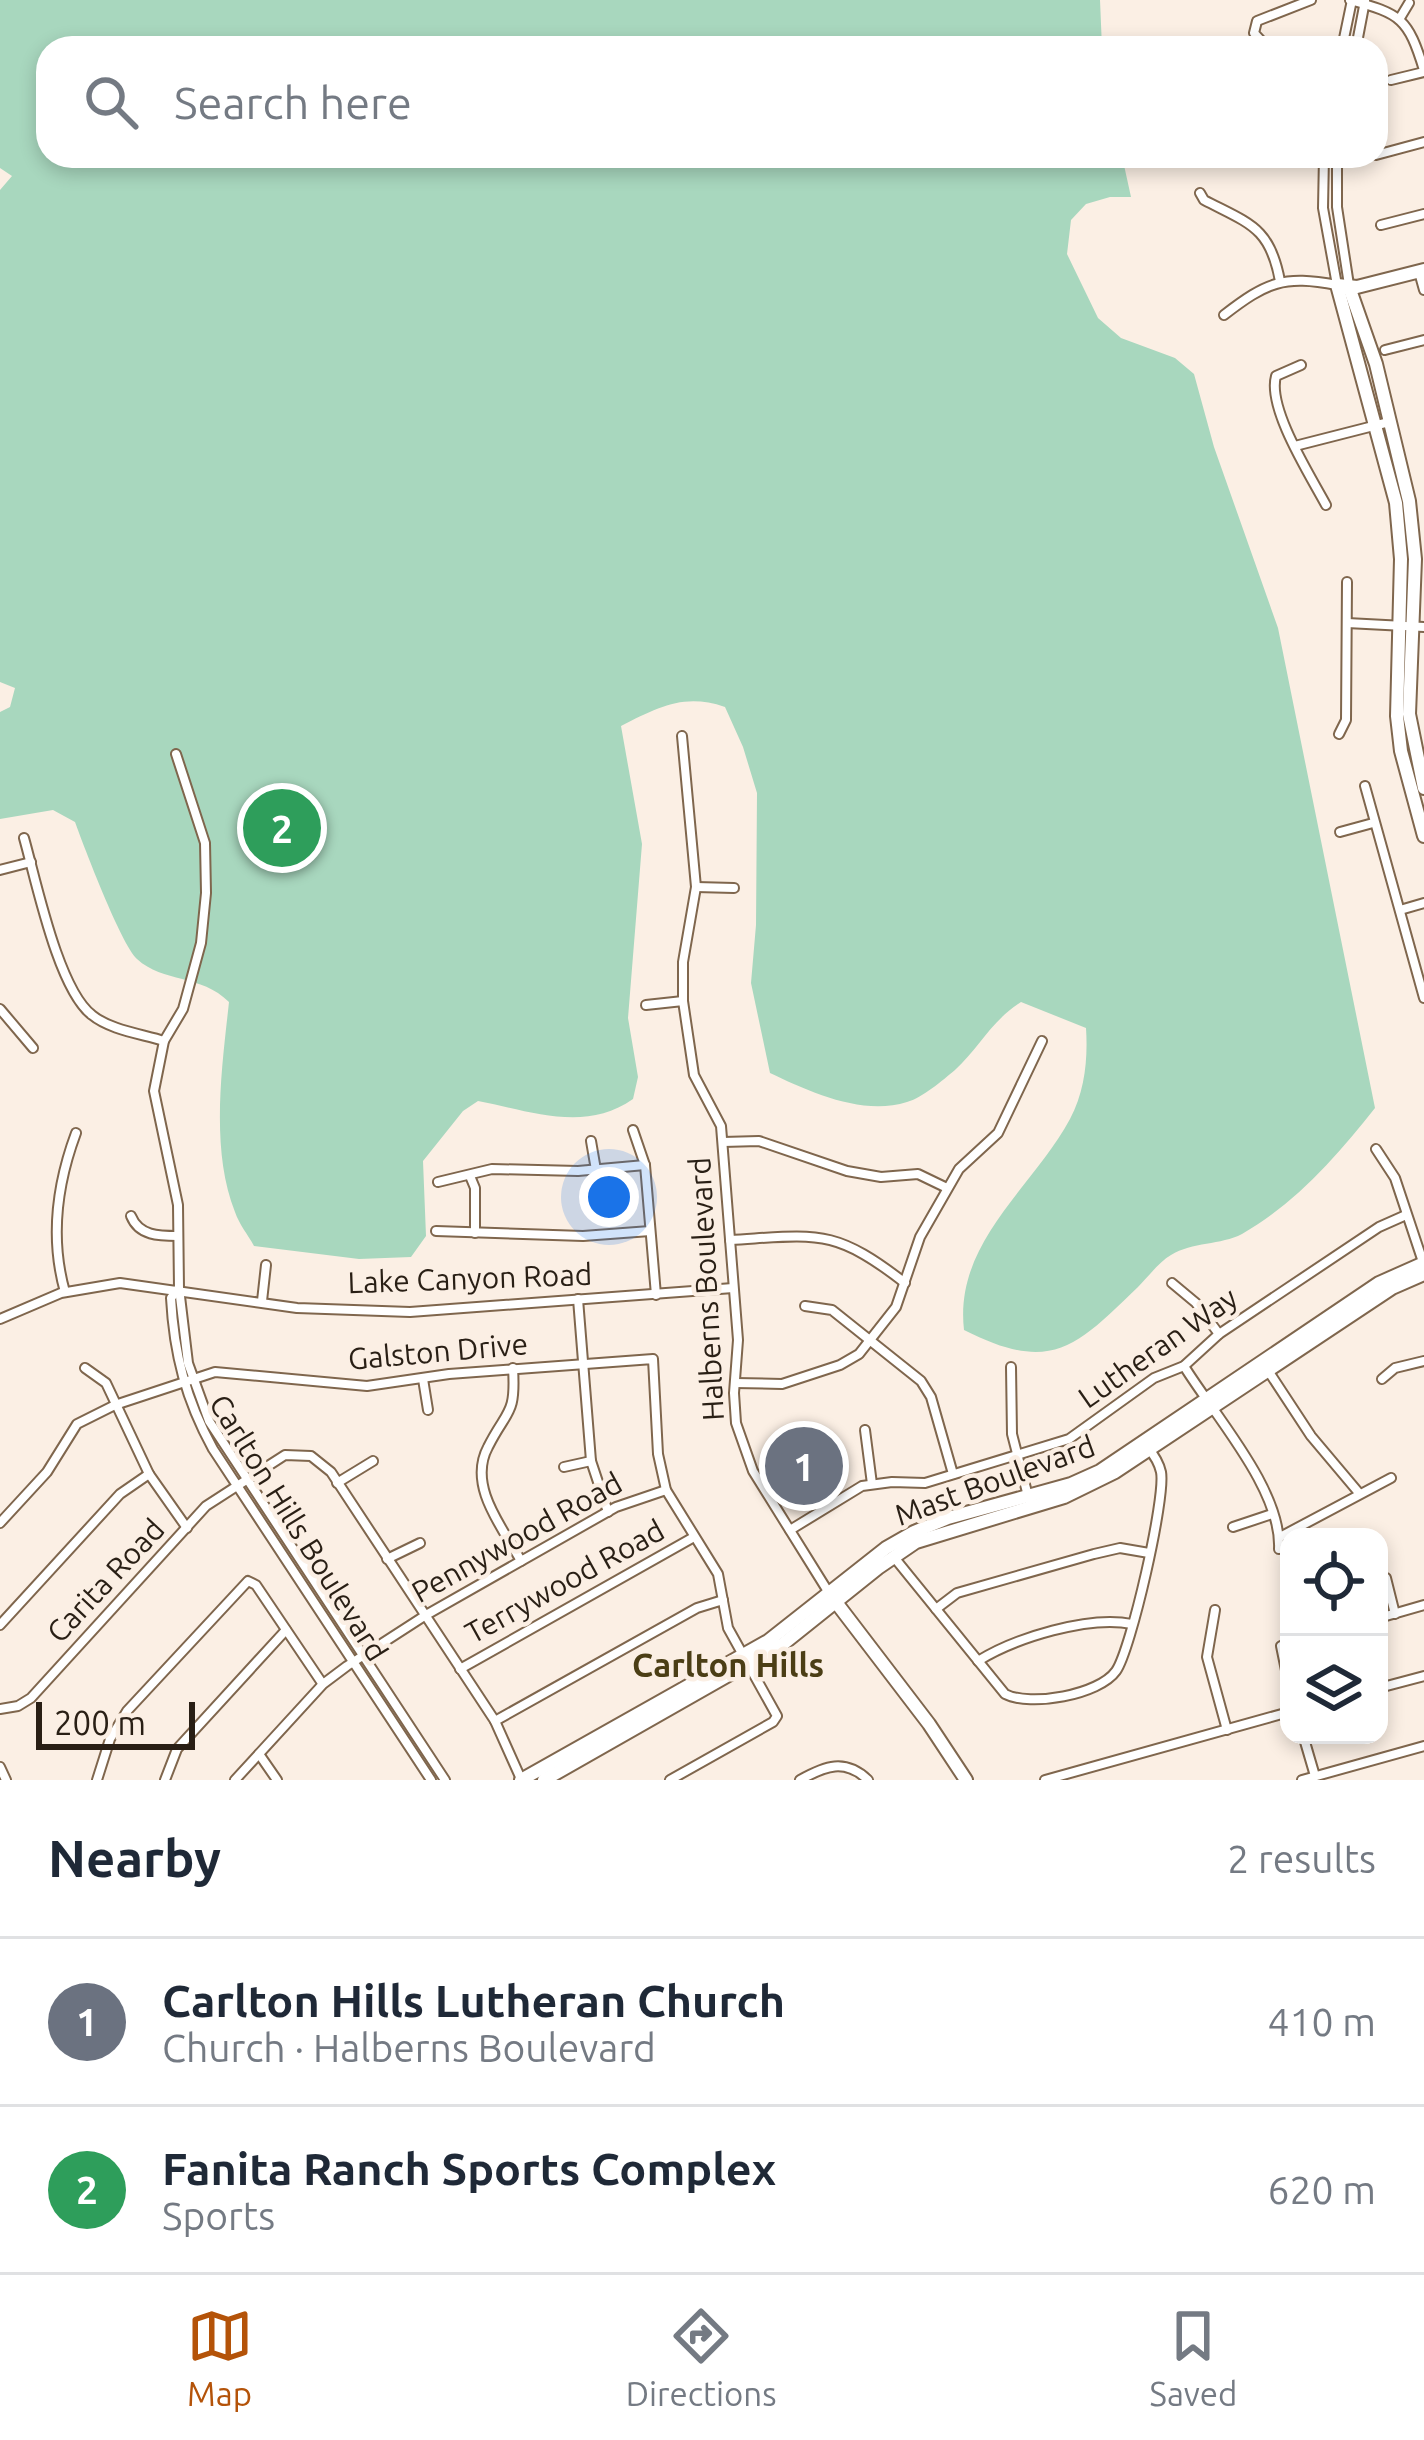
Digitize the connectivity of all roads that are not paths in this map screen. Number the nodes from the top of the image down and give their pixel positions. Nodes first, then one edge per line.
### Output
1 (1312, 0) edge
2 (1351, 0) edge
3 (1365, 2) edge
4 (1408, 3) edge
5 (1400, 18) junction
6 (1258, 36) edge
7 (1344, 36) edge
8 (1358, 36) edge
9 (1424, 71) edge
10 (1391, 80) dead end
11 (1424, 142) edge
12 (1388, 152) edge
13 (1324, 168) edge
14 (1337, 168) edge
15 (1200, 193) dead end
16 (1424, 214) edge
17 (1381, 225) dead end
18 (1422, 271) edge
19 (1280, 281) junction
20 (1343, 286) junction
21 (1424, 290) edge
22 (1224, 314) dead end
23 (1424, 340) edge
24 (1385, 350) dead end
25 (1301, 365) dead end
26 (1382, 423) junction
27 (1294, 446) junction
28 (1326, 505) dead end
29 (1347, 582) dead end
30 (1347, 623) junction
31 (1397, 626) junction
32 (1418, 627) edge
33 (1417, 725) edge
34 (1339, 734) dead end
35 (682, 736) dead end
36 (176, 754) dead end
37 (1365, 786) dead end
38 (1424, 788) edge
39 (1373, 823) junction
40 (1340, 832) dead end
41 (1424, 836) edge
42 (24, 838) dead end
43 (31, 862) junction
44 (0, 870) edge
45 (696, 887) junction
46 (734, 888) dead end
47 (1424, 903) edge
48 (1400, 910) junction
49 (1424, 998) edge
50 (683, 1001) junction
51 (646, 1005) dead end
52 (0, 1009) edge
53 (164, 1041) junction
54 (1042, 1041) dead end
55 (33, 1048) dead end
56 (633, 1130) dead end
57 (76, 1132) dead end
58 (590, 1141) dead end
59 (723, 1142) junction
60 (1376, 1149) dead end
61 (645, 1166) junction
62 (596, 1171) junction
63 (470, 1176) junction
64 (439, 1182) dead end
65 (947, 1188) junction
66 (1406, 1215) junction
67 (131, 1216) dead end
68 (436, 1231) dead end
69 (650, 1231) junction
70 (475, 1233) junction
71 (178, 1236) junction
72 (730, 1240) junction
73 (266, 1264) dead end
74 (1424, 1267) edge
75 (905, 1283) junction
76 (1172, 1283) dead end
77 (178, 1288) junction
78 (733, 1288) junction
79 (64, 1292) junction
80 (656, 1295) junction
81 (578, 1300) junction
82 (262, 1301) junction
83 (805, 1306) dead end
84 (0, 1319) edge
85 (1219, 1334) junction
86 (870, 1340) junction
87 (1424, 1361) edge
88 (584, 1364) junction
89 (1184, 1366) junction
90 (1011, 1367) dead end
91 (1265, 1367) junction
92 (85, 1368) dead end
93 (513, 1368) junction
94 (423, 1379) junction
95 (1382, 1379) dead end
96 (187, 1381) junction
97 (735, 1383) junction
98 (115, 1405) junction
99 (1208, 1405) junction
100 (428, 1410) dead end
101 (865, 1430) dead end
102 (1147, 1446) junction
103 (1018, 1457) junction
104 (373, 1461) dead end
105 (592, 1461) junction
106 (564, 1467) dead end
107 (149, 1474) junction
108 (953, 1474) junction
109 (1391, 1478) dead end
110 (242, 1482) junction
111 (337, 1483) junction
112 (872, 1484) junction
113 (667, 1490) junction
114 (1359, 1493) junction
115 (1030, 1502) junction
116 (608, 1512) junction
117 (1272, 1514) junction
118 (0, 1523) edge
119 (1233, 1527) dead end
120 (187, 1528) junction
121 (790, 1530) junction
122 (694, 1537) junction
123 (420, 1543) dead end
124 (889, 1552) junction
125 (1149, 1552) junction
126 (387, 1559) junction
127 (521, 1561) junction
128 (1388, 1589) edge
129 (832, 1598) junction
130 (723, 1600) junction
131 (1424, 1606) edge
132 (935, 1610) junction
133 (1215, 1610) dead end
134 (1395, 1614) junction
135 (426, 1615) junction
136 (1388, 1616) edge
137 (1132, 1624) junction
138 (0, 1625) edge
139 (286, 1630) junction
140 (359, 1660) junction
141 (747, 1660) junction
142 (978, 1661) junction
143 (460, 1669) junction
144 (1424, 1676) edge
145 (322, 1684) junction
146 (1388, 1686) edge
147 (0, 1708) edge
148 (1280, 1715) edge
149 (495, 1721) junction
150 (1227, 1730) junction
151 (1306, 1744) edge
152 (1424, 1746) edge
153 (259, 1754) junction
154 (0, 1767) edge
155 (1315, 1776) junction
156 (6, 1780) edge
157 (97, 1780) edge
158 (165, 1780) edge
159 (236, 1780) edge
160 (277, 1780) edge
161 (431, 1780) edge
162 (445, 1780) edge
163 (522, 1780) edge
164 (544, 1780) edge
165 (670, 1780) edge
166 (800, 1780) edge
167 (868, 1780) edge
168 (966, 1780) edge
169 (1045, 1780) edge
170 (1302, 1780) edge

1 - 6 street
2 - 3 street
2 - 7 street
3 - 5 street
3 - 8 street
4 - 5 street
5 - 9 street
9 - 10 street
11 - 12 street
13 - 20 street
14 - 20 street
15 - 19 street
16 - 17 street
18 - 20 main road
18 - 21 street
19 - 20 street
19 - 22 street
20 - 26 main road
23 - 24 street
25 - 27 street
26 - 27 street
26 - 31 main road
26 - 32 main road
27 - 28 street
29 - 30 street
30 - 31 street
30 - 34 street
31 - 32 street
31 - 41 main road
32 - 33 main road
33 - 38 main road
35 - 45 street, Halberns Boulevard
36 - 53 street, Carlton Hills Boulevard
37 - 39 street
39 - 40 street
39 - 48 street
42 - 43 street
43 - 44 street
43 - 53 street
45 - 46 street
45 - 50 street, Halberns Boulevard
47 - 48 street
48 - 49 street
50 - 51 street
50 - 59 street, Halberns Boulevard
52 - 55 street
53 - 71 street, Carlton Hills Boulevard
54 - 65 street
56 - 61 street
57 - 79 street
58 - 62 street
59 - 65 street
59 - 72 street, Halberns Boulevard
60 - 66 street
61 - 62 street
61 - 69 street
62 - 63 street
63 - 64 street
63 - 70 street
65 - 75 street
66 - 74 street
66 - 85 street, Lutheran Way
67 - 71 street
68 - 70 street
69 - 70 street
69 - 80 street
71 - 77 street, Carlton Hills Boulevard
72 - 75 street
72 - 78 street, Halberns Boulevard
73 - 82 street
74 - 91 main road, Mast Boulevard
75 - 86 street
76 - 85 street
77 - 79 street, Lake Canyon Road
77 - 82 street, Lake Canyon Road
77 - 96 street, Carlton Hills Boulevard
78 - 80 street, Lake Canyon Road
78 - 97 street, Halberns Boulevard
79 - 84 street, Lake Canyon Road
80 - 81 street, Lake Canyon Road
81 - 82 street, Lake Canyon Road
81 - 88 street
83 - 86 street
85 - 89 street, Lutheran Way
86 - 97 street
86 - 108 street
87 - 95 street
88 - 93 street, Galston Drive
88 - 105 street
88 - 113 street, Galston Drive
89 - 99 street
89 - 103 street, Lutheran Way
90 - 103 street
91 - 99 main road, Mast Boulevard
91 - 114 street
92 - 98 street
93 - 94 street, Galston Drive
93 - 127 street
94 - 96 street, Galston Drive
94 - 100 street
96 - 98 street, Galston Drive
96 - 110 street, Carlton Hills Boulevard
97 - 121 street, Halberns Boulevard
98 - 107 street
98 - 118 street, Galston Drive
99 - 102 main road, Mast Boulevard
99 - 117 street
101 - 112 street
102 - 115 main road, Mast Boulevard
102 - 125 street
103 - 108 street, Lutheran Way
103 - 115 street
104 - 111 street
105 - 106 street
105 - 116 street
107 - 120 street
107 - 138 street
108 - 112 street, Lutheran Way
109 - 114 street
110 - 111 street, Carita Road
110 - 120 street, Carita Road
110 - 140 street, Carlton Hills Boulevard
111 - 126 street
112 - 121 street, Lutheran Way
113 - 116 street, Pennywood Road
113 - 122 street
114 - 117 street
115 - 124 main road, Mast Boulevard
116 - 127 street, Pennywood Road
117 - 119 street
120 - 147 street, Carita Road
121 - 129 street, Halberns Boulevard
122 - 130 street
122 - 143 street, Terrywood Road
123 - 126 street
124 - 129 main road, Mast Boulevard
124 - 132 street
125 - 132 street
125 - 137 street
126 - 135 street
127 - 135 street, Pennywood Road
128 - 134 street
129 - 141 main road, Mast Boulevard
129 - 168 main road, Halberns Boulevard
130 - 141 street
130 - 149 street
131 - 134 street
132 - 142 street
133 - 150 street
134 - 136 street
135 - 140 street, Pennywood Road
135 - 143 street
137 - 142 street
137 - 142 street
139 - 145 street
139 - 157 street
139 - 158 street
140 - 145 street, Pennywood Road
140 - 161 street, Carlton Hills Boulevard
140 - 162 street, Carlton Hills Boulevard
141 - 163 main road, Mast Boulevard
141 - 164 main road, Mast Boulevard
141 - 165 street
143 - 149 street
144 - 146 street
145 - 153 street, Pennywood Road
148 - 150 street
149 - 163 street
150 - 169 street
151 - 155 street
152 - 155 street
153 - 159 street, Pennywood Road
153 - 160 street
154 - 156 street
155 - 170 street
166 - 167 street

